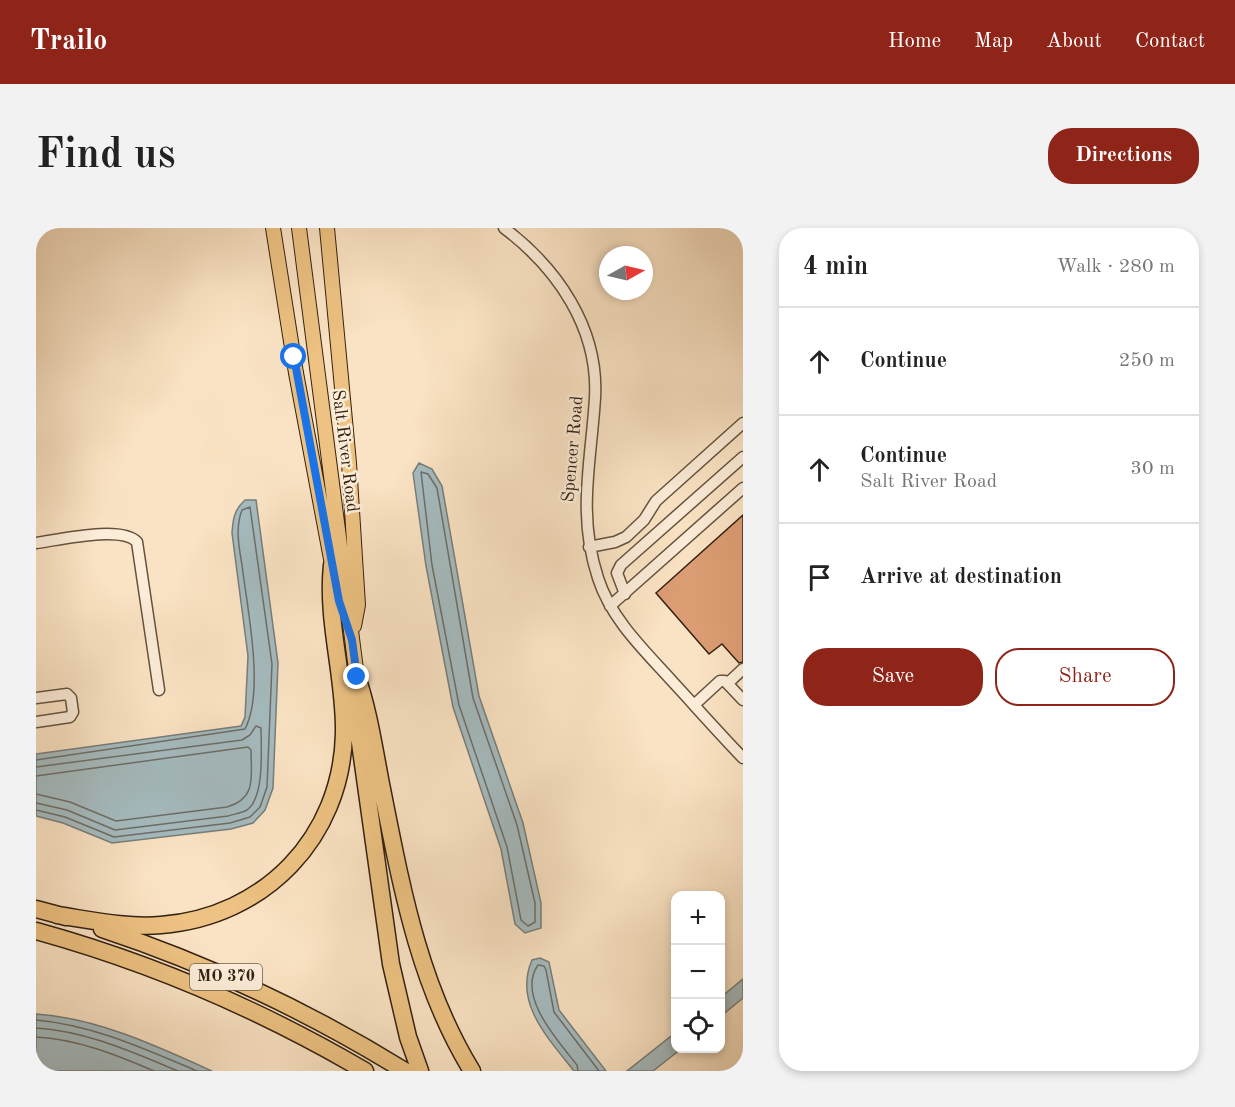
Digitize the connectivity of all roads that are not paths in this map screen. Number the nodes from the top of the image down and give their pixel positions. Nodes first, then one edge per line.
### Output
1 (262, 228) edge
2 (273, 228) edge
3 (299, 228) edge
4 (327, 228) edge
5 (504, 228) edge
6 (276, 247) junction
7 (743, 423) edge
8 (743, 457) edge
9 (743, 488) edge
10 (36, 543) edge
11 (589, 547) junction
12 (332, 565) junction
13 (625, 594) junction
14 (610, 606) junction
15 (352, 640) junction
16 (743, 669) edge
17 (357, 677) junction
18 (728, 683) junction
19 (159, 690) dead end
20 (36, 698) edge
21 (743, 700) edge
22 (694, 705) junction
23 (36, 722) edge
24 (743, 758) edge
25 (36, 909) edge
26 (57, 915) junction
27 (36, 930) edge
28 (365, 1071) edge
29 (405, 1071) edge
30 (420, 1071) edge
31 (472, 1071) edge

1 - 6 main road
2 - 6 main road
3 - 15 main road, Salt River Road
4 - 15 main road
5 - 11 street, Spencer Road
6 - 12 main road
7 - 11 street
8 - 13 street
9 - 13 street
10 - 19 street
11 - 14 street, Spencer Road
12 - 15 main road
12 - 26 highway
13 - 14 street
14 - 22 street, Spencer Road
15 - 17 main road, Salt River Road
16 - 18 street
17 - 30 highway
17 - 31 highway
18 - 21 street
18 - 22 street
20 - 23 street
22 - 24 street, Spencer Road
25 - 26 highway, MO 370
26 - 29 highway, MO 370
27 - 28 highway, MO 370

